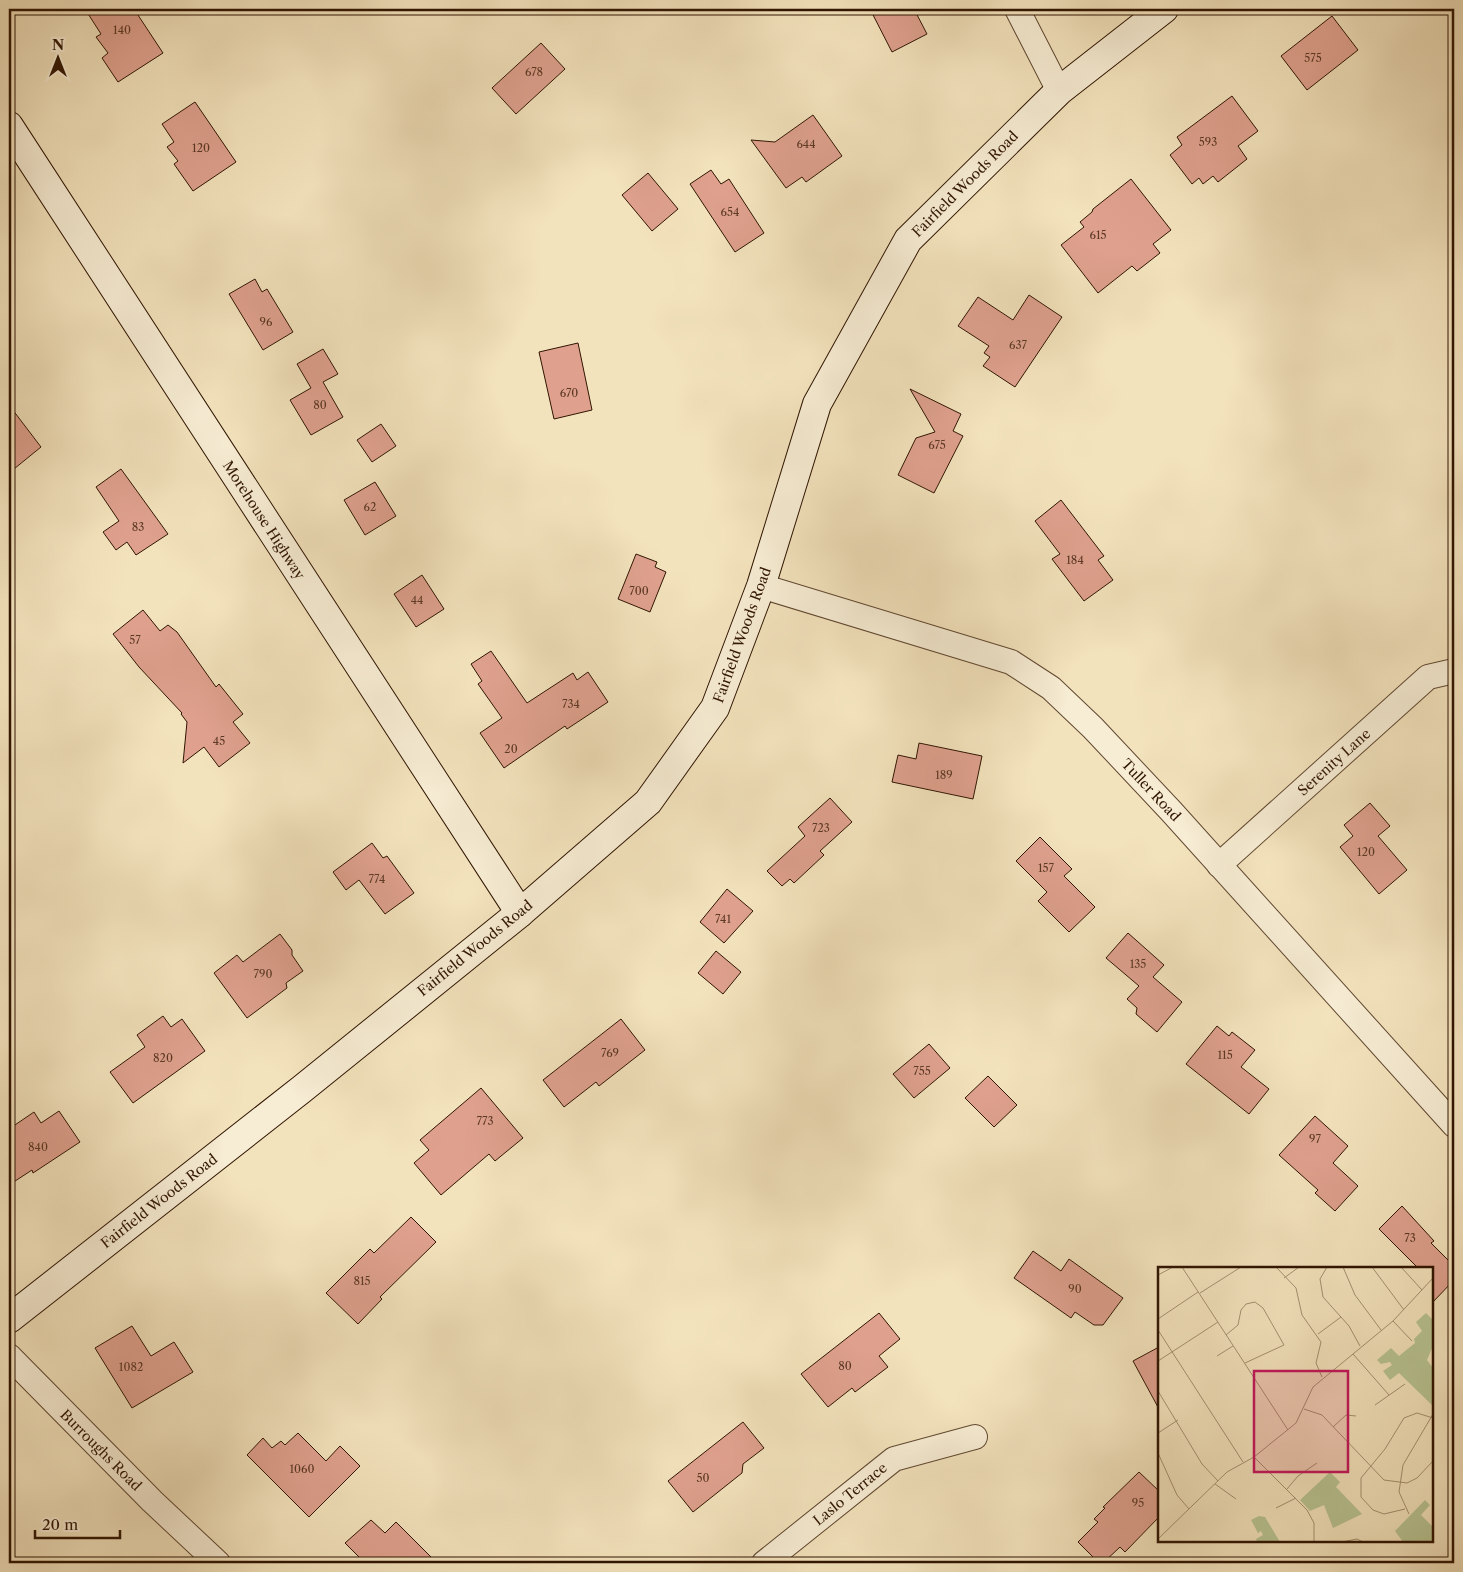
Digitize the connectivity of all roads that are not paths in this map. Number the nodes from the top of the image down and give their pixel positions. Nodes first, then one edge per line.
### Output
1 (1017, 9) edge
2 (1164, 9) edge
3 (1059, 92) junction
4 (9, 126) edge
5 (761, 586) junction
6 (1454, 670) edge
7 (1220, 866) junction
8 (520, 912) junction
9 (1454, 1125) edge
10 (9, 1319) edge
11 (9, 1356) edge
12 (975, 1437) dead end
13 (218, 1563) edge
14 (764, 1563) edge

1 - 3 street
2 - 3 main road, Fairfield Woods Road
3 - 5 main road, Fairfield Woods Road
4 - 8 main road, Morehouse Highway
5 - 7 street, Tuller Road
5 - 8 main road, Fairfield Woods Road
6 - 7 street, Serenity Lane
7 - 9 street, Tuller Road
8 - 10 main road, Fairfield Woods Road
11 - 13 street, Burroughs Road
12 - 14 street, Laslo Terrace

